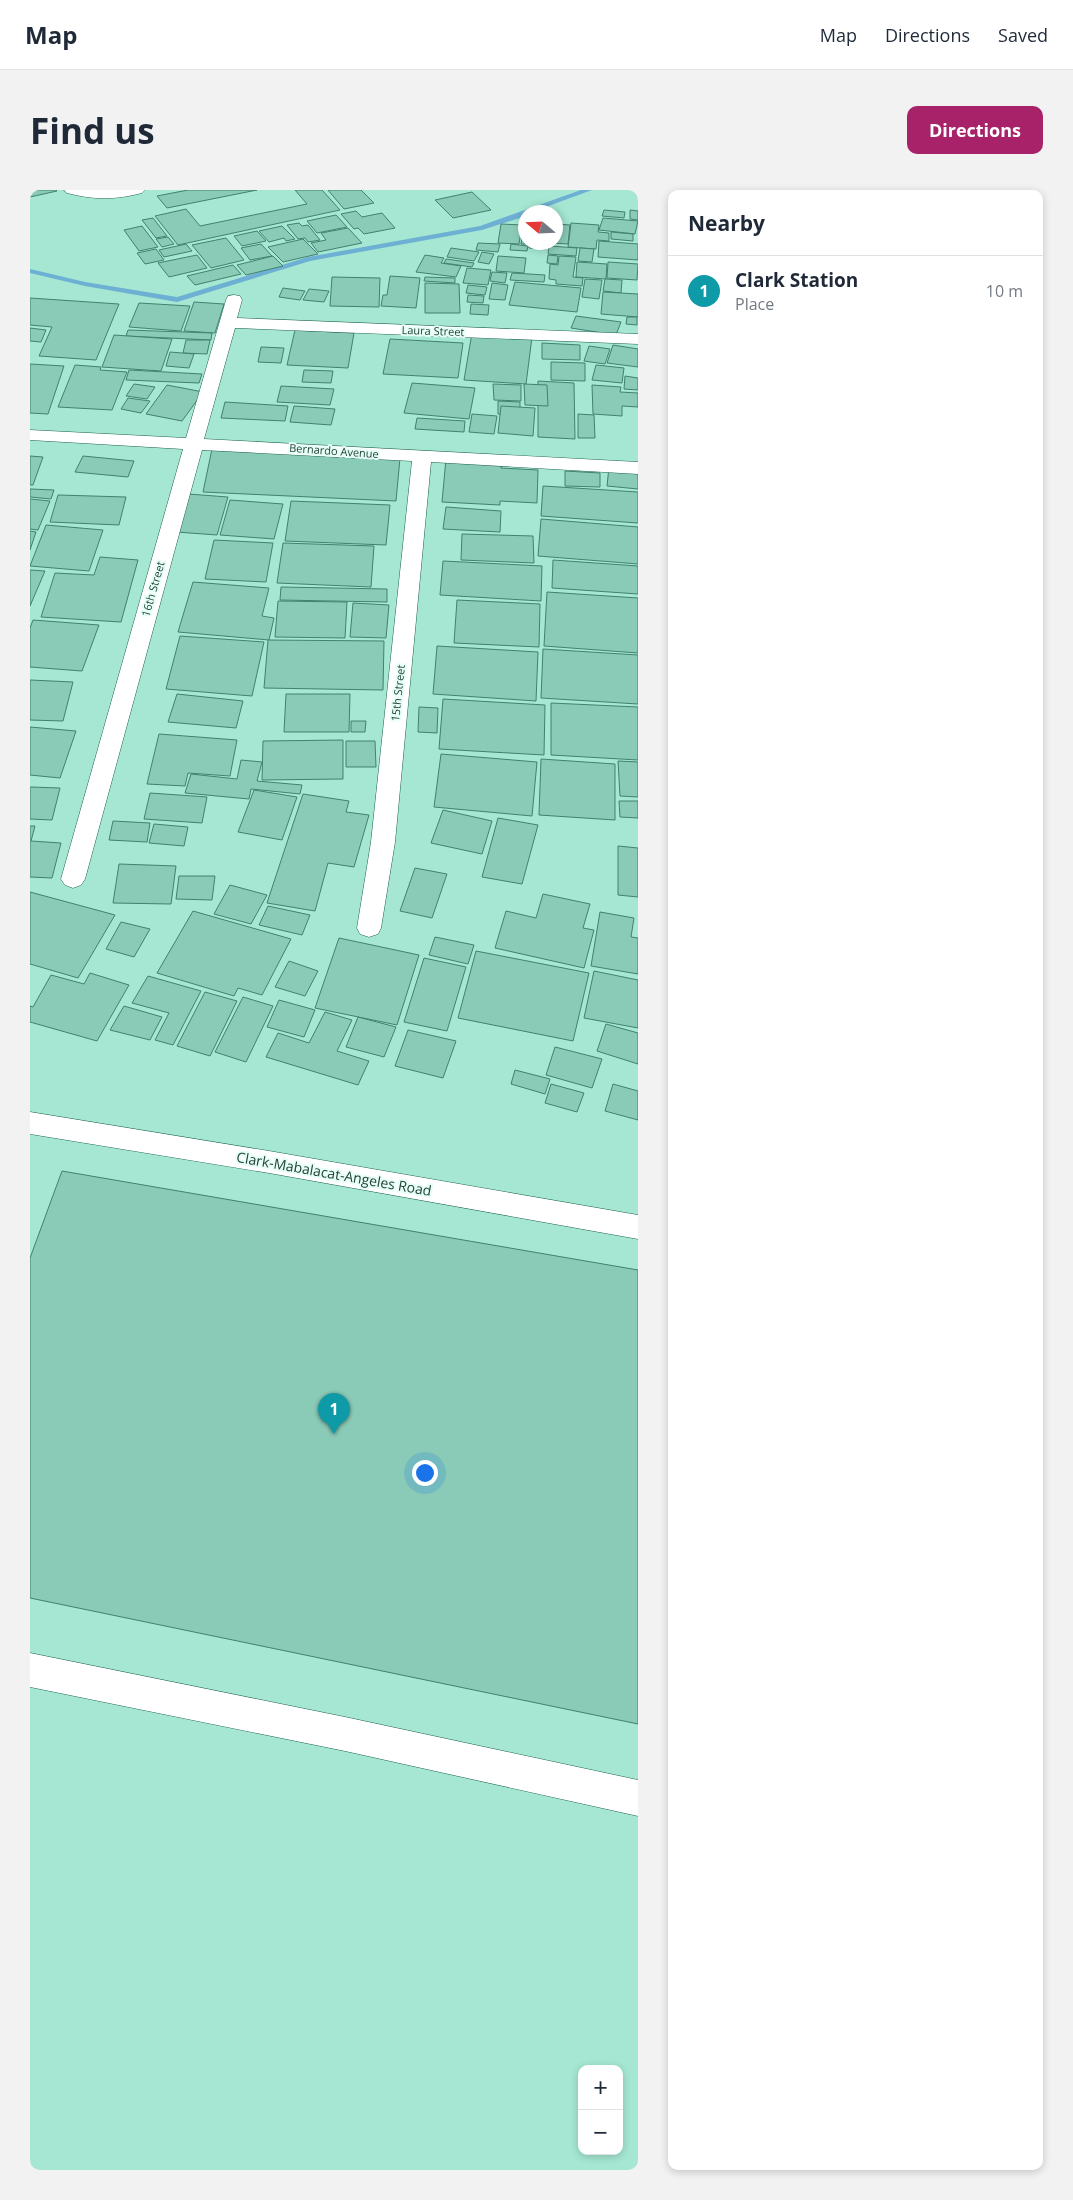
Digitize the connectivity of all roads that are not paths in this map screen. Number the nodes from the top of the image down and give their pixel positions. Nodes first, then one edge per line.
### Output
1 (72, 190) edge
2 (137, 190) edge
3 (234, 300) dead end
4 (228, 323) junction
5 (638, 339) edge
6 (30, 435) edge
7 (194, 442) junction
8 (422, 457) junction
9 (638, 468) edge
10 (73, 880) dead end
11 (369, 928) dead end
12 (30, 1123) edge
13 (638, 1227) edge
14 (30, 1670) edge
15 (638, 1798) edge

1 - 2 street
3 - 4 street, 16th Street
4 - 5 street, Laura Street
4 - 7 street, 16th Street
6 - 7 street, Bernardo Avenue
7 - 8 street, Bernardo Avenue
7 - 10 street, 16th Street
8 - 9 street, Bernardo Avenue
8 - 11 street, 15th Street
12 - 13 street, Clark-Mabalacat-Angeles Road
14 - 15 street

